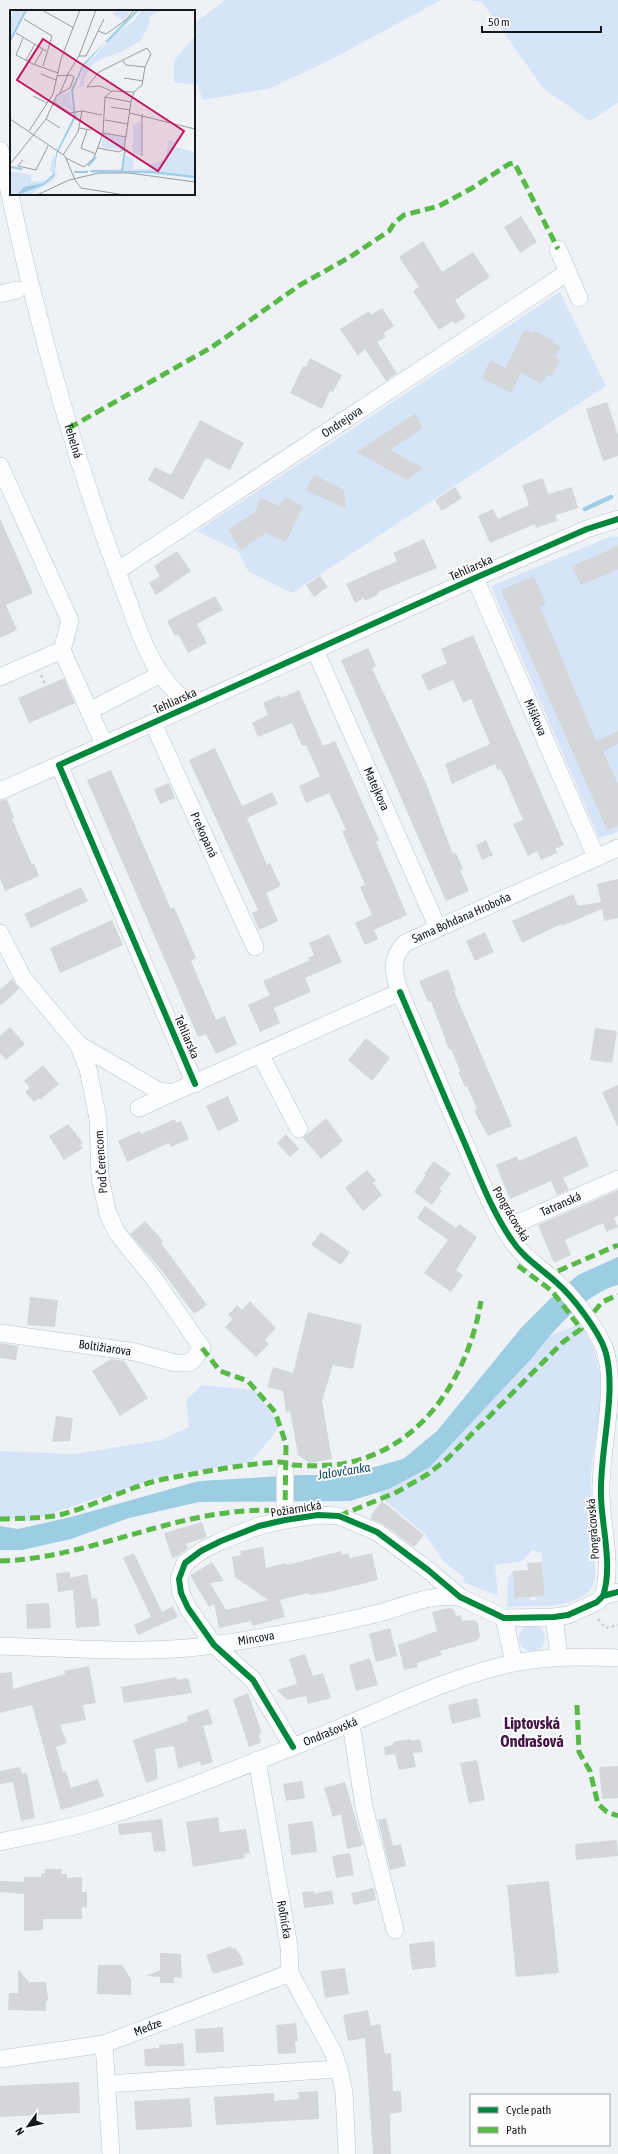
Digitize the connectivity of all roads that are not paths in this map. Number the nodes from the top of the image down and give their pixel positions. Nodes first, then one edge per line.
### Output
1 (0, 150) edge
2 (558, 249) dead end
3 (568, 272) junction
4 (17, 290) dead end
5 (0, 294) edge
6 (579, 298) dead end
7 (0, 466) edge
8 (618, 519) edge
9 (117, 571) junction
10 (475, 578) junction
11 (62, 650) junction
12 (315, 650) junction
13 (161, 674) junction
14 (0, 677) edge
15 (201, 701) junction
16 (89, 711) junction
17 (153, 723) junction
18 (104, 744) junction
19 (59, 765) junction
20 (0, 791) edge
21 (618, 848) edge
22 (596, 857) junction
23 (438, 928) junction
24 (0, 933) edge
25 (255, 947) dead end
26 (400, 992) junction
27 (78, 1044) junction
28 (260, 1054) junction
29 (195, 1084) junction
30 (172, 1093) junction
31 (139, 1108) dead end
32 (299, 1129) dead end
33 (618, 1179) edge
34 (504, 1229) junction
35 (0, 1333) edge
36 (202, 1348) joint
37 (285, 1472) dead end
38 (285, 1506) dead end
39 (460, 1597) junction
40 (605, 1597) edge
41 (554, 1617) junction
42 (504, 1618) junction
43 (214, 1645) junction
44 (0, 1646) edge
45 (559, 1657) junction
46 (618, 1658) edge
47 (514, 1664) junction
48 (350, 1724) junction
49 (293, 1747) junction
50 (257, 1760) junction
51 (0, 1842) edge
52 (395, 1930) dead end
53 (290, 1973) junction
54 (104, 2044) junction
55 (0, 2059) edge
56 (339, 2069) junction
57 (107, 2084) junction
58 (111, 2154) edge
59 (347, 2154) edge

1 - 9 street, Tehelná
2 - 3 street
3 - 6 street
3 - 9 street, Ondrejova
4 - 5 street
7 - 11 street
8 - 10 street, Tehliarska
9 - 13 street, Tehelná
10 - 12 street, Tehliarska
10 - 22 street, Mišíkova
11 - 14 street
11 - 16 street
12 - 15 street, Tehliarska
12 - 23 street, Matejkova
13 - 15 street, Tehelná
13 - 16 street
15 - 17 street, Tehliarska
16 - 18 street
17 - 18 street, Tehliarska
17 - 25 street, Prekopaná
18 - 19 street, Tehliarska
19 - 20 street
19 - 29 street, Tehliarska
21 - 22 street, Sama Bohdana Hroboňa
22 - 23 street, Sama Bohdana Hroboňa
23 - 26 street, Sama Bohdana Hroboňa
24 - 27 street, Pod Čerencom
26 - 28 street
26 - 34 street, Pongrácovská
27 - 30 street, Pod Čerencom
27 - 36 street, Pod Čerencom
28 - 29 street
28 - 32 street
29 - 30 street
30 - 31 street
33 - 34 street, Tatranská
34 - 40 street, Pongrácovská
35 - 36 street, Boltižiarova
37 - 38 street
39 - 42 street, Požiarnická
39 - 43 street, Mincova
39 - 43 street, Požiarnická
40 - 41 street, Požiarnická
41 - 42 street, Požiarnická
41 - 45 street
42 - 47 street
43 - 44 street, Mincova
43 - 49 street, Požiarnická
45 - 46 street, Ondrašovská
45 - 47 street, Ondrašovská
47 - 48 street, Ondrašovská
48 - 49 street, Ondrašovská
48 - 52 street
49 - 50 street, Ondrašovská
50 - 51 street, Ondrašovská
50 - 53 street, Roľnícka
53 - 54 street, Medze
53 - 56 street, Roľnícka
54 - 55 street, Medze
54 - 57 street
56 - 57 street
56 - 59 street, Roľnícka
57 - 58 street

